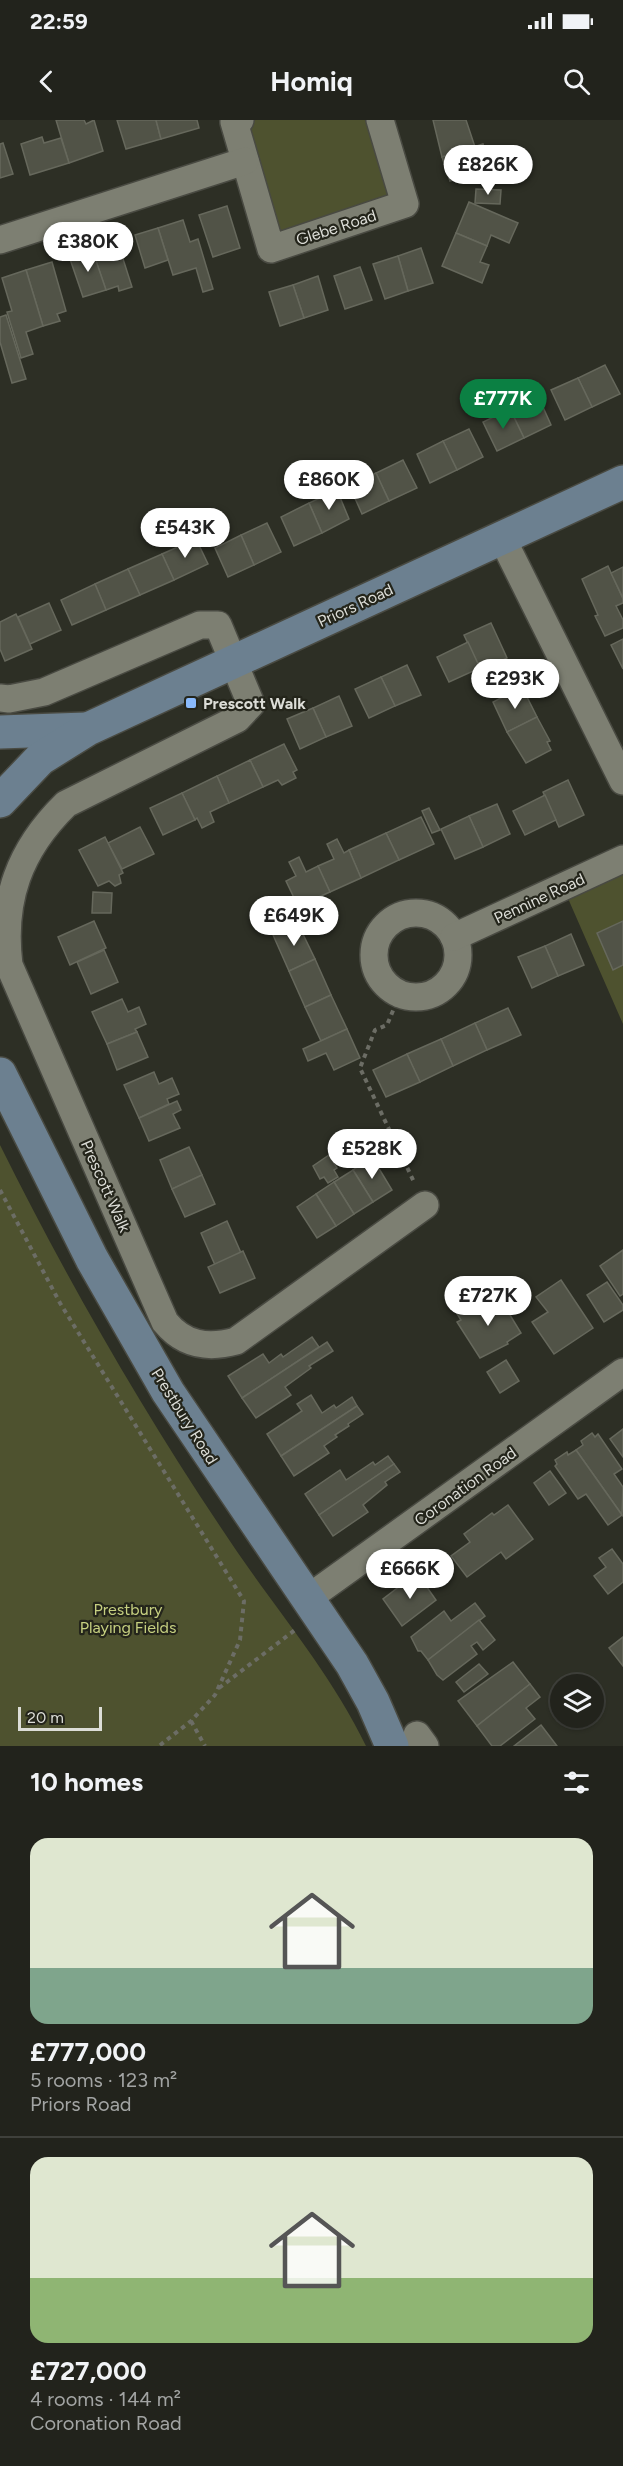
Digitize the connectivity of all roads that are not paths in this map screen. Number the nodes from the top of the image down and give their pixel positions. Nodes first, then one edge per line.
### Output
1 (240, 120) edge
2 (380, 120) edge
3 (244, 161) junction
4 (0, 240) edge
5 (623, 482) edge
6 (502, 538) junction
7 (234, 663) junction
8 (0, 698) edge
9 (88, 729) junction
10 (0, 732) edge
11 (623, 781) edge
12 (0, 801) edge
13 (623, 859) edge
14 (454, 937) junction
15 (0, 1074) edge
16 (425, 1205) road end
17 (623, 1372) edge
18 (312, 1606) junction
19 (412, 1742) edge

1 - 3 street, Glebe Road
2 - 3 street, Glebe Road
3 - 4 street
5 - 6 main road, Priors Road
6 - 7 main road, Priors Road
6 - 11 street
7 - 8 street
7 - 9 main road, Priors Road
7 - 16 street, Prescott Walk
9 - 10 main road, Priors Road
9 - 12 main road, Priors Road
13 - 14 street, Pennine Road
14 - 14 street
15 - 18 main road, Prestbury Road
17 - 18 street, Coronation Road
18 - 19 main road, Prestbury Road

